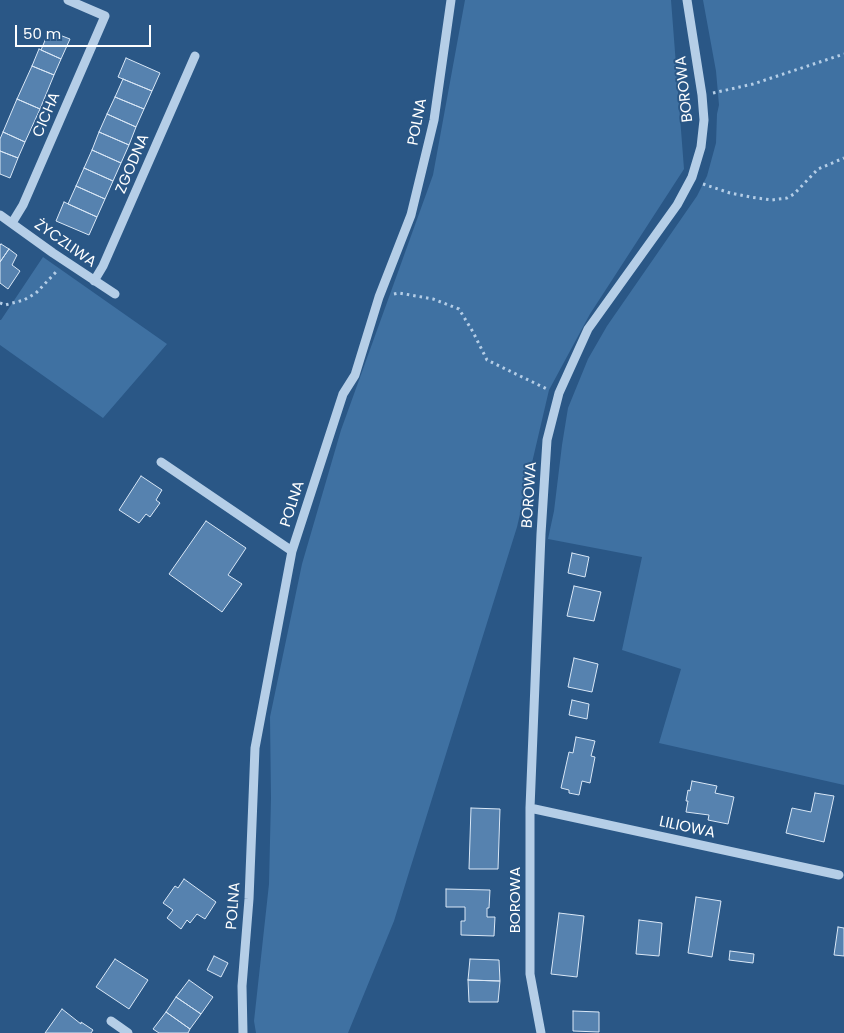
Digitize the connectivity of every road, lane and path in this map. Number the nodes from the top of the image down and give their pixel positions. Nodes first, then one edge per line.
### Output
1 (68, 0) edge
2 (451, 0) edge
3 (687, 0) edge
4 (844, 54) edge
5 (195, 56) dead end
6 (702, 95) junction
7 (844, 158) edge
8 (692, 177) junction
9 (0, 215) edge
10 (12, 223) junction
11 (66, 262) junction
12 (94, 281) junction
13 (115, 294) dead end
14 (379, 297) junction
15 (0, 304) edge
16 (543, 388) dead end
17 (161, 462) dead end
18 (292, 551) junction
19 (530, 808) junction
20 (839, 875) dead end
21 (111, 1022) dead end
22 (128, 1033) edge
23 (243, 1033) edge
24 (541, 1033) edge

1 - 10 street, CICHA
2 - 14 street, POLNA
3 - 6 street, BOROWA
4 - 6 path
5 - 12 street, ZGODNA
6 - 8 street, BOROWA
7 - 8 path
8 - 19 street, BOROWA
9 - 10 street, ŻYCZLIWA
10 - 11 street, ŻYCZLIWA
11 - 12 street, ŻYCZLIWA
11 - 15 path
12 - 13 street, ŻYCZLIWA
14 - 16 path
14 - 18 street, POLNA
17 - 18 street
18 - 23 street, POLNA
19 - 20 street, LILIOWA
19 - 24 street, BOROWA
21 - 22 street

